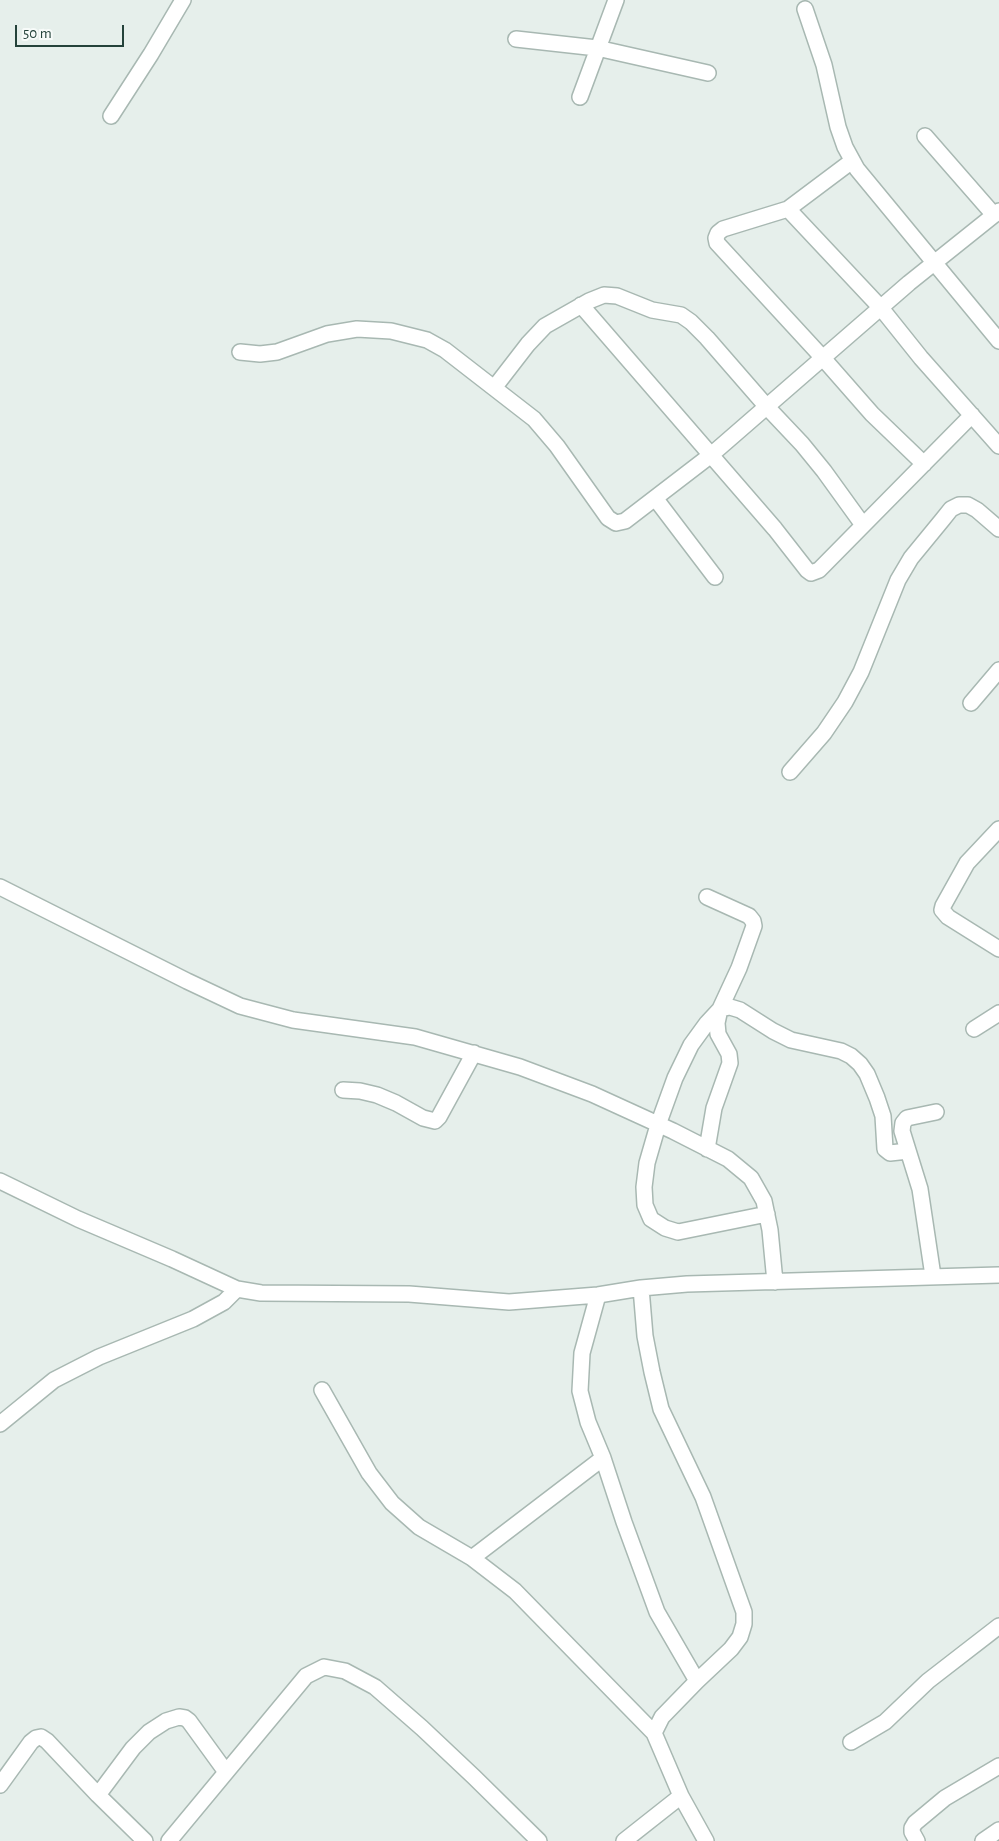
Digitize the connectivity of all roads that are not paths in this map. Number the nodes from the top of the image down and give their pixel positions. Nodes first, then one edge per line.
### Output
1 (183, 0) edge
2 (616, 0) edge
3 (805, 9) dead end
4 (516, 39) dead end
5 (597, 48) junction
6 (708, 74) dead end
7 (580, 97) dead end
8 (111, 116) dead end
9 (925, 136) dead end
10 (852, 161) junction
11 (788, 209) junction
12 (996, 213) edge
13 (935, 263) junction
14 (581, 305) junction
15 (881, 308) junction
16 (999, 340) edge
17 (240, 352) dead end
18 (822, 357) junction
19 (494, 388) junction
20 (767, 407) junction
21 (972, 416) junction
22 (999, 446) edge
23 (711, 455) junction
24 (924, 464) junction
25 (655, 498) junction
26 (864, 526) junction
27 (999, 529) edge
28 (715, 577) dead end
29 (999, 670) edge
30 (971, 703) dead end
31 (790, 772) dead end
32 (999, 830) edge
33 (0, 887) edge
34 (707, 897) dead end
35 (999, 949) edge
36 (720, 1009) junction
37 (999, 1013) edge
38 (974, 1030) dead end
39 (474, 1053) junction
40 (343, 1090) dead end
41 (936, 1112) dead end
42 (658, 1125) junction
43 (707, 1149) junction
44 (908, 1151) junction
45 (0, 1181) edge
46 (767, 1214) junction
47 (999, 1275) edge
48 (933, 1276) junction
49 (775, 1282) junction
50 (641, 1288) junction
51 (237, 1289) junction
52 (598, 1295) junction
53 (322, 1390) dead end
54 (0, 1424) edge
55 (603, 1458) junction
56 (472, 1558) junction
57 (999, 1626) edge
58 (697, 1681) junction
59 (654, 1733) junction
60 (851, 1742) dead end
61 (999, 1766) edge
62 (226, 1772) junction
63 (0, 1785) edge
64 (98, 1795) junction
65 (681, 1796) junction
66 (145, 1841) edge
67 (169, 1841) edge
68 (538, 1841) edge
69 (624, 1841) edge
70 (706, 1841) edge
71 (917, 1841) edge

1 - 8 street
2 - 5 street
3 - 10 street
4 - 5 street
5 - 6 street
5 - 7 street
9 - 12 street
10 - 11 street
10 - 13 street
11 - 15 street
11 - 18 street
12 - 13 street
13 - 15 street
13 - 16 street
14 - 19 street
14 - 20 street
14 - 23 street
15 - 18 street
15 - 21 street
17 - 19 street
18 - 20 street
18 - 24 street
19 - 25 street
20 - 23 street
20 - 26 street
21 - 22 street
21 - 24 street
23 - 25 street
23 - 26 street
24 - 26 street
25 - 28 street
27 - 31 street
29 - 30 street
32 - 35 street
33 - 39 street
34 - 36 street
36 - 42 street
36 - 43 street
36 - 44 street
37 - 38 street
39 - 40 street
39 - 42 street
41 - 44 street
42 - 43 street
42 - 46 street
43 - 46 street
44 - 48 street
45 - 51 street
46 - 49 street
47 - 48 street
48 - 49 street
49 - 50 street
50 - 52 street
50 - 58 street
51 - 52 street
51 - 54 street
52 - 55 street
53 - 56 street
55 - 56 street
55 - 58 street
56 - 59 street
57 - 60 street
58 - 59 street
59 - 65 street
61 - 71 street
62 - 64 street
62 - 67 street
62 - 68 street
63 - 64 street
64 - 66 street
65 - 69 street
65 - 70 street

